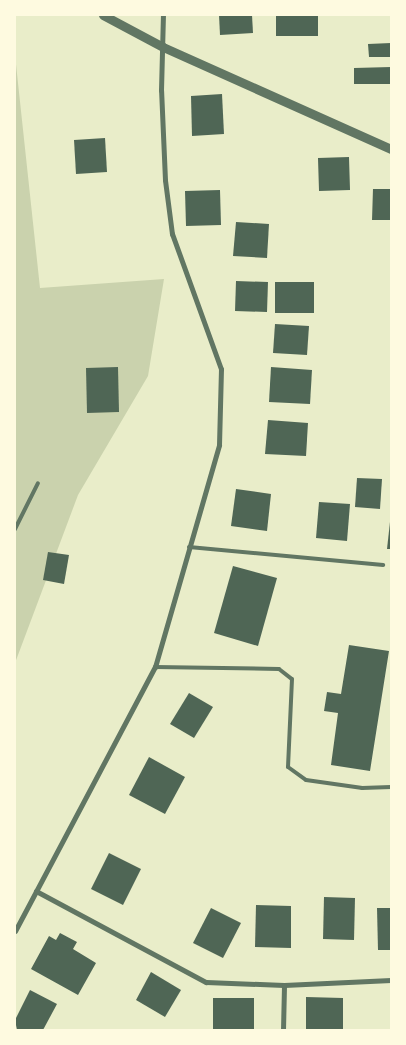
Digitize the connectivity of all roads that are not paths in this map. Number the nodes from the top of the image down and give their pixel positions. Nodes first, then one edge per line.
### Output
1 (103, 15) edge
2 (163, 15) edge
3 (164, 47) junction
4 (391, 149) edge
5 (38, 483) dead end
6 (15, 529) edge
7 (189, 547) junction
8 (383, 565) dead end
9 (155, 667) junction
10 (391, 787) edge
11 (36, 892) junction
12 (15, 931) edge
13 (391, 980) edge
14 (284, 985) junction
15 (283, 1030) edge

1 - 3 street
2 - 3 street
3 - 4 street
3 - 7 street
5 - 6 lane
7 - 8 lane
7 - 9 street
9 - 10 lane
9 - 11 street
11 - 12 street
11 - 14 street
13 - 14 street
14 - 15 street

